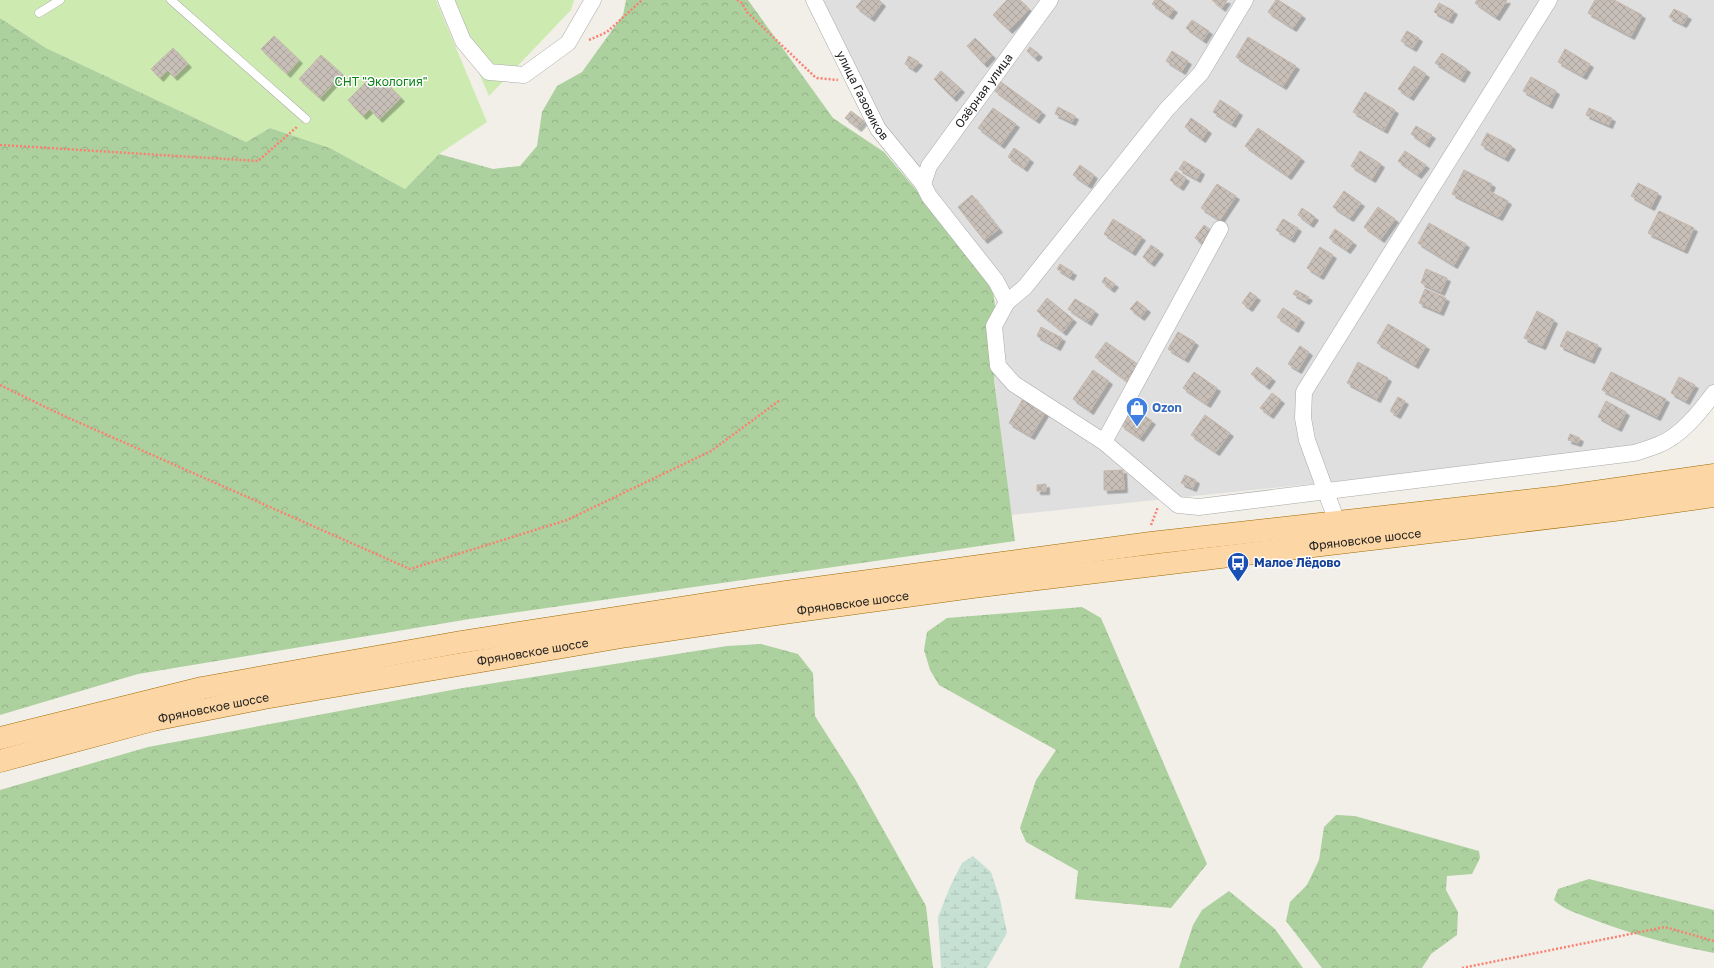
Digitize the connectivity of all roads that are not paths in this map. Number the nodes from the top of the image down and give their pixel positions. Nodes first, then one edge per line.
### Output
1 (60, 0) edge
2 (171, 0) edge
3 (446, 0) edge
4 (593, 0) edge
5 (814, 0) edge
6 (1245, 0) edge
7 (1549, 0) edge
8 (1044, 3) edge
9 (39, 13) dead end
10 (306, 119) road end
11 (923, 184) junction
12 (1220, 229) dead end
13 (1007, 302) junction
14 (1712, 399) edge
15 (1104, 442) junction
16 (1714, 476) edge
17 (1325, 491) junction
18 (1714, 496) edge
19 (1337, 522) junction
20 (0, 738) edge
21 (0, 761) edge

1 - 9 lane
2 - 10 lane
3 - 4 street
5 - 11 street, улица Газовиков
6 - 13 street
7 - 17 street
8 - 11 street, Озёрная улица
11 - 13 street, улица Газовиков
12 - 15 street
13 - 15 street
14 - 17 street
15 - 17 street
16 - 19 main road, Фряновское шоссе
17 - 19 street
18 - 21 main road, Фряновское шоссе
19 - 20 main road, Фряновское шоссе

